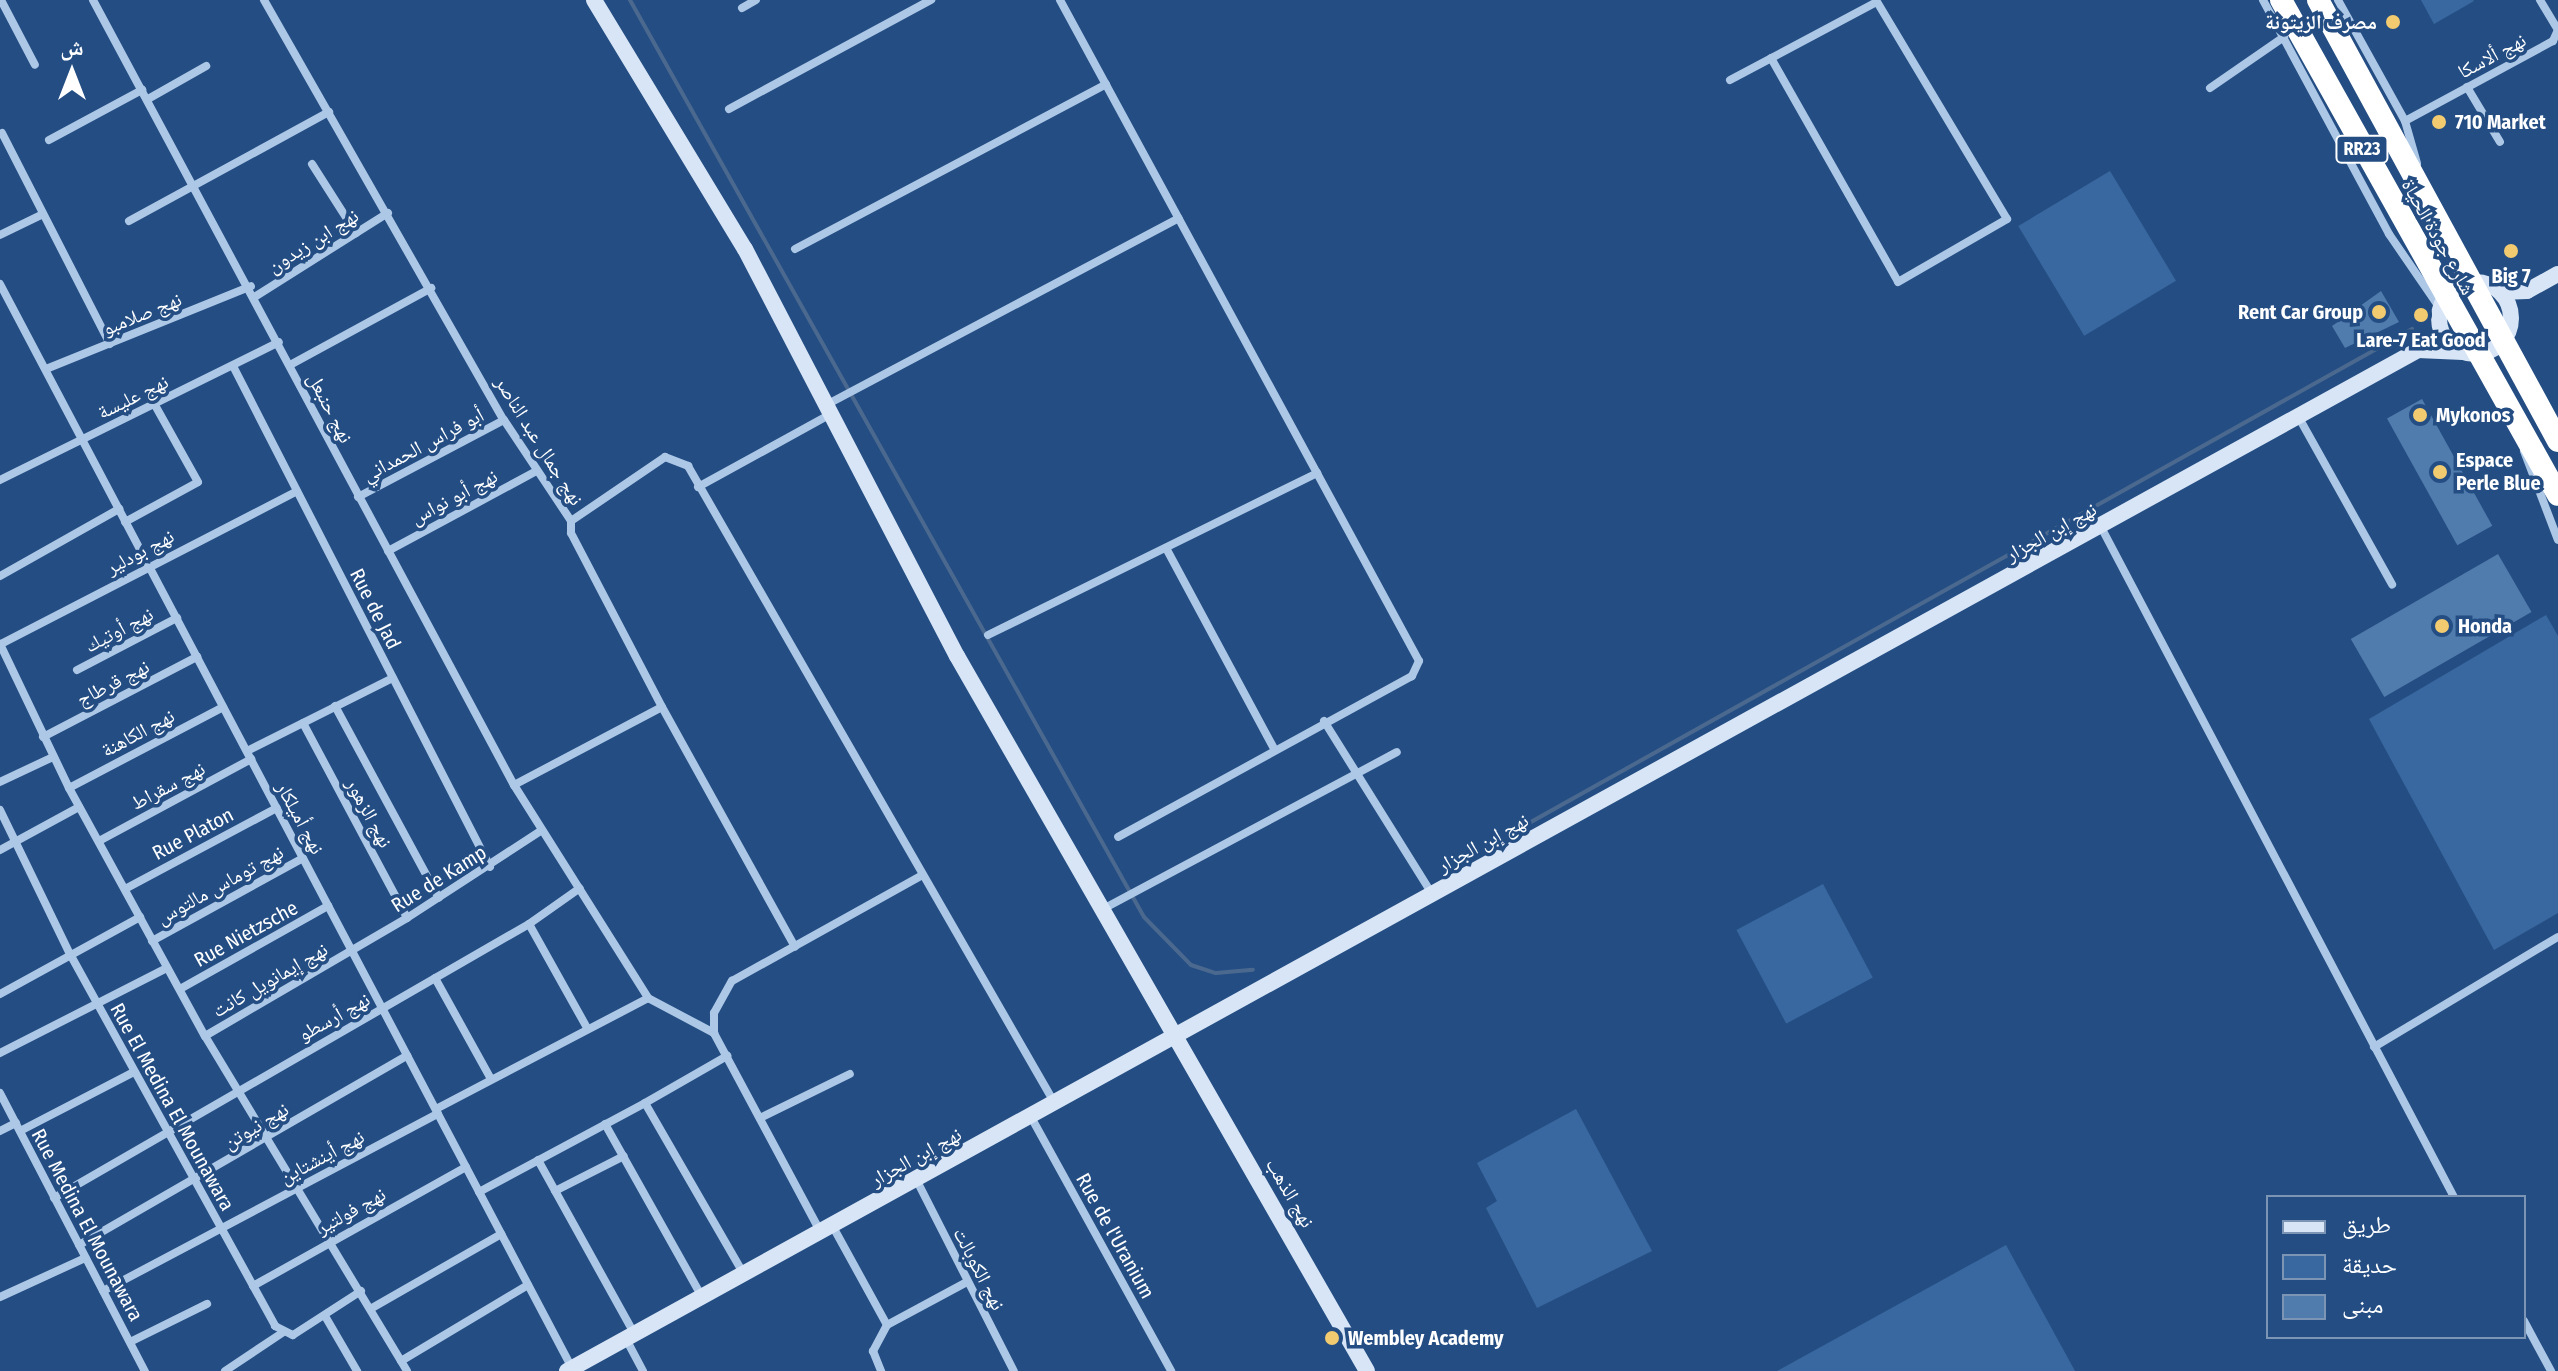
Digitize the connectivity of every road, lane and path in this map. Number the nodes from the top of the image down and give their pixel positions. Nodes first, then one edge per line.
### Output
1 (1, 0) edge
2 (93, 0) edge
3 (264, 0) edge
4 (594, 0) edge
5 (756, 0) edge
6 (931, 0) edge
7 (1060, 0) edge
8 (2263, 0) edge
9 (2281, 0) edge
10 (2318, 0) edge
11 (2338, 0) edge
12 (2540, 0) edge
13 (1877, 1) edge
14 (742, 8) dead end
15 (2284, 37) junction
16 (1771, 58) junction
17 (35, 65) dead end
18 (206, 66) dead end
19 (1730, 80) dead end
20 (1106, 84) junction
21 (2467, 87) junction
22 (2210, 88) dead end
23 (142, 90) junction
24 (148, 99) junction
25 (729, 109) dead end
26 (329, 112) junction
27 (2405, 121) junction
28 (2, 133) dead end
29 (49, 140) dead end
30 (2500, 142) dead end
31 (312, 164) dead end
32 (197, 186) junction
33 (388, 213) junction
34 (2431, 214) junction
35 (41, 215) junction
36 (1179, 218) junction
37 (129, 221) dead end
38 (356, 233) junction
39 (0, 235) edge
40 (795, 249) dead end
41 (2558, 274) edge
42 (2470, 284) junction
43 (251, 286) junction
44 (1, 288) edge
45 (431, 288) junction
46 (2527, 291) junction
47 (2502, 292) junction
48 (256, 296) junction
49 (2440, 309) junction
50 (2513, 313) junction
51 (2503, 341) junction
52 (279, 342) junction
53 (110, 344) junction
54 (2418, 350) junction
55 (2469, 353) junction
56 (290, 365) junction
57 (233, 366) junction
58 (46, 369) junction
59 (155, 405) junction
60 (828, 409) junction
61 (2298, 416) junction
62 (504, 420) junction
63 (2521, 430) junction
64 (82, 439) junction
65 (2557, 439) edge
66 (535, 472) junction
67 (1317, 473) junction
68 (0, 480) edge
69 (698, 487) junction
70 (297, 491) junction
71 (2558, 495) edge
72 (358, 497) junction
73 (119, 509) junction
74 (571, 521) junction
75 (125, 522) junction
76 (2101, 527) junction
77 (2558, 540) edge
78 (1166, 548) junction
79 (388, 551) junction
80 (148, 564) junction
81 (0, 576) edge
82 (2392, 584) dead end
83 (177, 618) junction
84 (988, 635) dead end
85 (0, 644) edge
86 (197, 657) junction
87 (77, 670) dead end
88 (393, 678) junction
89 (335, 706) junction
90 (223, 707) junction
91 (662, 707) junction
92 (1324, 721) junction
93 (303, 723) junction
94 (43, 737) junction
95 (1273, 747) junction
96 (1397, 752) dead end
97 (249, 755) junction
98 (53, 757) junction
99 (1358, 775) junction
100 (0, 782) edge
101 (514, 785) junction
102 (69, 788) junction
103 (79, 807) junction
104 (277, 808) junction
105 (0, 810) edge
106 (542, 830) junction
107 (1118, 837) dead end
108 (99, 841) junction
109 (15, 843) junction
110 (0, 850) edge
111 (303, 858) junction
112 (490, 867) junction
113 (921, 876) junction
114 (580, 888) junction
115 (125, 889) junction
116 (1432, 894) junction
117 (439, 898) junction
118 (328, 906) junction
119 (1103, 909) junction
120 (140, 917) junction
121 (407, 918) junction
122 (529, 924) junction
123 (2558, 937) edge
124 (152, 941) junction
125 (795, 947) junction
126 (352, 951) junction
127 (70, 954) junction
128 (167, 968) junction
129 (435, 978) junction
130 (180, 989) junction
131 (0, 994) edge
132 (648, 998) junction
133 (96, 1003) junction
134 (382, 1008) junction
135 (586, 1026) junction
136 (714, 1033) junction
137 (1177, 1035) junction
138 (205, 1036) junction
139 (2374, 1047) junction
140 (0, 1053) edge
141 (407, 1056) junction
142 (727, 1056) junction
143 (134, 1072) junction
144 (850, 1074) dead end
145 (491, 1079) junction
146 (235, 1090) junction
147 (0, 1093) edge
148 (645, 1103) junction
149 (1054, 1103) junction
150 (437, 1112) junction
151 (1031, 1117) junction
152 (760, 1118) junction
153 (605, 1124) junction
154 (18, 1127) junction
155 (0, 1131) edge
156 (167, 1132) junction
157 (265, 1138) junction
158 (624, 1156) junction
159 (538, 1160) junction
160 (466, 1167) junction
161 (917, 1181) junction
162 (195, 1182) junction
163 (296, 1188) junction
164 (555, 1191) junction
165 (479, 1192) junction
166 (2453, 1195) edge
167 (54, 1198) junction
168 (826, 1228) junction
169 (221, 1230) junction
170 (501, 1234) junction
171 (329, 1240) junction
172 (79, 1245) junction
173 (85, 1258) junction
174 (743, 1273) junction
175 (967, 1282) junction
176 (528, 1285) junction
177 (253, 1286) junction
178 (103, 1291) junction
179 (361, 1291) junction
180 (0, 1297) edge
181 (702, 1297) junction
182 (207, 1304) dead end
183 (372, 1308) junction
184 (325, 1316) junction
185 (887, 1325) junction
186 (2526, 1325) edge
187 (282, 1333) junction
188 (629, 1336) junction
189 (130, 1342) junction
190 (401, 1361) junction
191 (570, 1370) edge
192 (145, 1371) edge
193 (225, 1371) edge
194 (357, 1371) edge
195 (407, 1371) edge
196 (643, 1371) edge
197 (881, 1371) edge
198 (1014, 1371) edge
199 (1171, 1371) edge
200 (1367, 1371) edge
201 (2551, 1371) edge

1 - 17 street
2 - 23 street, نهج حنبعل
3 - 26 street, نهج جمال عبد الناصر
4 - 60 street, نهج الذهب
5 - 14 street
6 - 25 street
7 - 20 street
8 - 15 street
9 - 49 highway, شارع جودة الحياة / RR23
10 - 34 highway, شارع جودة الحياة / RR23
11 - 27 street
12 - 21 street, نهج ألاسكا
13 - 16 street
13 - 16 street
15 - 22 street
15 - 49 street
16 - 19 street
18 - 24 street
20 - 36 street
20 - 40 street
21 - 27 street, نهج ألاسكا
21 - 30 street
23 - 24 street, نهج حنبعل
23 - 29 street
24 - 32 street, نهج حنبعل
26 - 32 street
26 - 33 street, نهج جمال عبد الناصر
27 - 34 street
28 - 35 street
31 - 38 street
32 - 37 street
32 - 43 street, نهج حنبعل
33 - 38 street, نهج ابن زيدون
33 - 45 street, نهج جمال عبد الناصر
34 - 42 highway, شارع جودة الحياة / RR23
35 - 39 street
35 - 53 street
36 - 60 street
36 - 67 street
38 - 48 street, نهج ابن زيدون
41 - 46 street
42 - 47 street
42 - 49 street
42 - 51 highway, شارع جودة الحياة / RR23
43 - 48 street, نهج حنبعل
43 - 53 street, نهج صلامبو
44 - 58 street, نهج أميلكار
45 - 56 street
45 - 62 street, نهج جمال عبد الناصر
46 - 47 street
46 - 50 street
47 - 50 street
48 - 52 street, نهج حنبعل
49 - 54 street
49 - 55 highway, شارع جودة الحياة / RR23
50 - 51 street
51 - 55 street
51 - 65 highway, شارع جودة الحياة / RR23
52 - 56 street, نهج حنبعل
52 - 57 street, نهج عليسة
53 - 58 street, نهج صلامبو
54 - 55 street
54 - 61 street, نهج إبن الجزار
55 - 63 highway, شارع جودة الحياة / RR23
56 - 72 street, نهج حنبعل
57 - 59 street, نهج عليسة
57 - 70 street, Rue de Jad
58 - 64 street, نهج أميلكار
59 - 64 street, نهج عليسة
59 - 75 street
60 - 69 street
60 - 119 street, نهج الذهب
61 - 76 street, نهج إبن الجزار
61 - 82 street
62 - 66 street, نهج جمال عبد الناصر
62 - 72 street, أبو فراس الحمداني
63 - 71 highway, شارع جودة الحياة / RR23
63 - 77 street
64 - 68 street, نهج عليسة
64 - 73 street, نهج أميلكار
66 - 74 street, نهج جمال عبد الناصر
66 - 79 street, نهج أبو نواس
67 - 78 street
67 - 92 street
69 - 74 street
69 - 113 street
70 - 80 street, نهج بودلير
70 - 88 street, Rue de Jad
72 - 79 street, نهج حنبعل
73 - 75 street, نهج أميلكار
73 - 81 street
74 - 91 street, نهج جمال عبد الناصر
75 - 80 street, نهج أميلكار
76 - 116 street, نهج إبن الجزار
76 - 139 street
78 - 84 street
78 - 95 street
79 - 101 street, نهج حنبعل
80 - 83 street, نهج أميلكار
80 - 85 street, نهج بودلير
83 - 86 street, نهج أميلكار
83 - 87 street, نهج أوتيك
85 - 94 street
86 - 90 street, نهج أميلكار
86 - 94 street, نهج قرطاج
88 - 89 street, نهج سقراط
88 - 112 street, Rue de Jad
89 - 93 street, نهج سقراط
89 - 117 street
90 - 97 street, نهج أميلكار
90 - 102 street, نهج الكاهنة
91 - 101 street
91 - 125 street, نهج جمال عبد الناصر
92 - 95 street
92 - 99 street
93 - 97 street, نهج سقراط
93 - 121 street, نهج الزهور
94 - 98 street
95 - 107 street
96 - 99 street
97 - 104 street, نهج أميلكار
97 - 108 street, نهج سقراط
98 - 100 street
98 - 102 street
99 - 116 street
99 - 119 street
101 - 106 street, نهج حنبعل
102 - 103 street
103 - 108 street
103 - 109 street
104 - 111 street, نهج أميلكار
104 - 115 street, Rue Platon
105 - 109 street, Rue El Medina El Mounawara
106 - 112 street, Rue de Kamp
106 - 114 street, نهج حنبعل
108 - 115 street
109 - 110 street
109 - 127 street, Rue El Medina El Mounawara
111 - 118 street, نهج أميلكار
111 - 124 street, نهج توماس مالتوس
112 - 117 street, Rue de Kamp
113 - 125 street
113 - 149 street
114 - 122 street, نهج أرسطو
114 - 132 street, نهج حنبعل
115 - 120 street
116 - 137 street, نهج إبن الجزار
117 - 121 street, Rue de Kamp
118 - 126 street, نهج أميلكار
118 - 130 street, Rue Nietzsche
119 - 137 street, نهج الذهب
120 - 124 street
120 - 127 street
121 - 126 street, Rue de Kamp
122 - 129 street, نهج أرسطو
122 - 135 street
123 - 139 street
124 - 128 street
125 - 136 street
126 - 134 street, نهج أميلكار
126 - 138 street, نهج إيمانويل كانت
127 - 131 street
127 - 133 street, Rue El Medina El Mounawara
128 - 130 street
128 - 133 street
129 - 134 street, نهج أرسطو
129 - 145 street
130 - 138 street
132 - 135 street, نهج أينشتاين
132 - 136 street
133 - 140 street
133 - 143 street, Rue El Medina El Mounawara
134 - 141 street, نهج أميلكار
134 - 146 street, نهج أرسطو
135 - 145 street, نهج أينشتاين
136 - 142 street
137 - 149 street, نهج إبن الجزار
137 - 200 street, نهج الذهب
138 - 146 street
139 - 166 street
141 - 150 street, نهج أميلكار
141 - 157 street, نهج نيوتن
142 - 148 street
142 - 152 street
143 - 154 street
143 - 156 street, Rue El Medina El Mounawara
144 - 152 street
145 - 150 street, نهج أينشتاين
146 - 156 street, نهج أرسطو
146 - 157 street
147 - 154 street, Rue Medina El Mounawara
148 - 153 street
148 - 174 street
149 - 151 street, نهج إبن الجزار
150 - 160 street, نهج أميلكار
150 - 163 street, نهج أينشتاين
151 - 161 street, نهج إبن الجزار
151 - 199 street, Rue de l'Uranium
152 - 168 street
153 - 158 street
153 - 159 street
154 - 155 street
154 - 167 street, Rue Medina El Mounawara
156 - 162 street, Rue El Medina El Mounawara
156 - 167 street, نهج أرسطو
157 - 162 street, نهج نيوتن
157 - 163 street
158 - 164 street
158 - 181 street
159 - 164 street
159 - 165 street
160 - 165 street, نهج أميلكار
160 - 171 street, نهج فولتير
161 - 168 street, نهج إبن الجزار
161 - 175 street, نهج الكوبالت
162 - 169 street, Rue El Medina El Mounawara
162 - 172 street, نهج نيوتن
163 - 169 street, نهج أينشتاين
163 - 171 street
164 - 188 street
165 - 170 street, نهج أميلكار
167 - 172 street, Rue Medina El Mounawara
168 - 174 street, نهج إبن الجزار
168 - 185 street
169 - 177 street, Rue El Medina El Mounawara
169 - 178 street, نهج أينشتاين
170 - 176 street, نهج أميلكار
170 - 183 street
171 - 177 street, نهج فولتير
171 - 179 street
172 - 173 street, Rue Medina El Mounawara
173 - 178 street, Rue Medina El Mounawara
173 - 180 street
174 - 181 street, نهج إبن الجزار
175 - 185 street
175 - 198 street, نهج الكوبالت
176 - 190 street
176 - 191 street, نهج أميلكار
177 - 187 street, Rue El Medina El Mounawara
178 - 189 street, Rue Medina El Mounawara
179 - 183 street
179 - 184 street
181 - 188 street, نهج إبن الجزار
182 - 189 street
183 - 190 street
184 - 187 street
184 - 194 street
185 - 197 street
186 - 201 street
187 - 193 street
188 - 191 street, نهج إبن الجزار
188 - 196 street
189 - 192 street, Rue Medina El Mounawara
190 - 195 street

